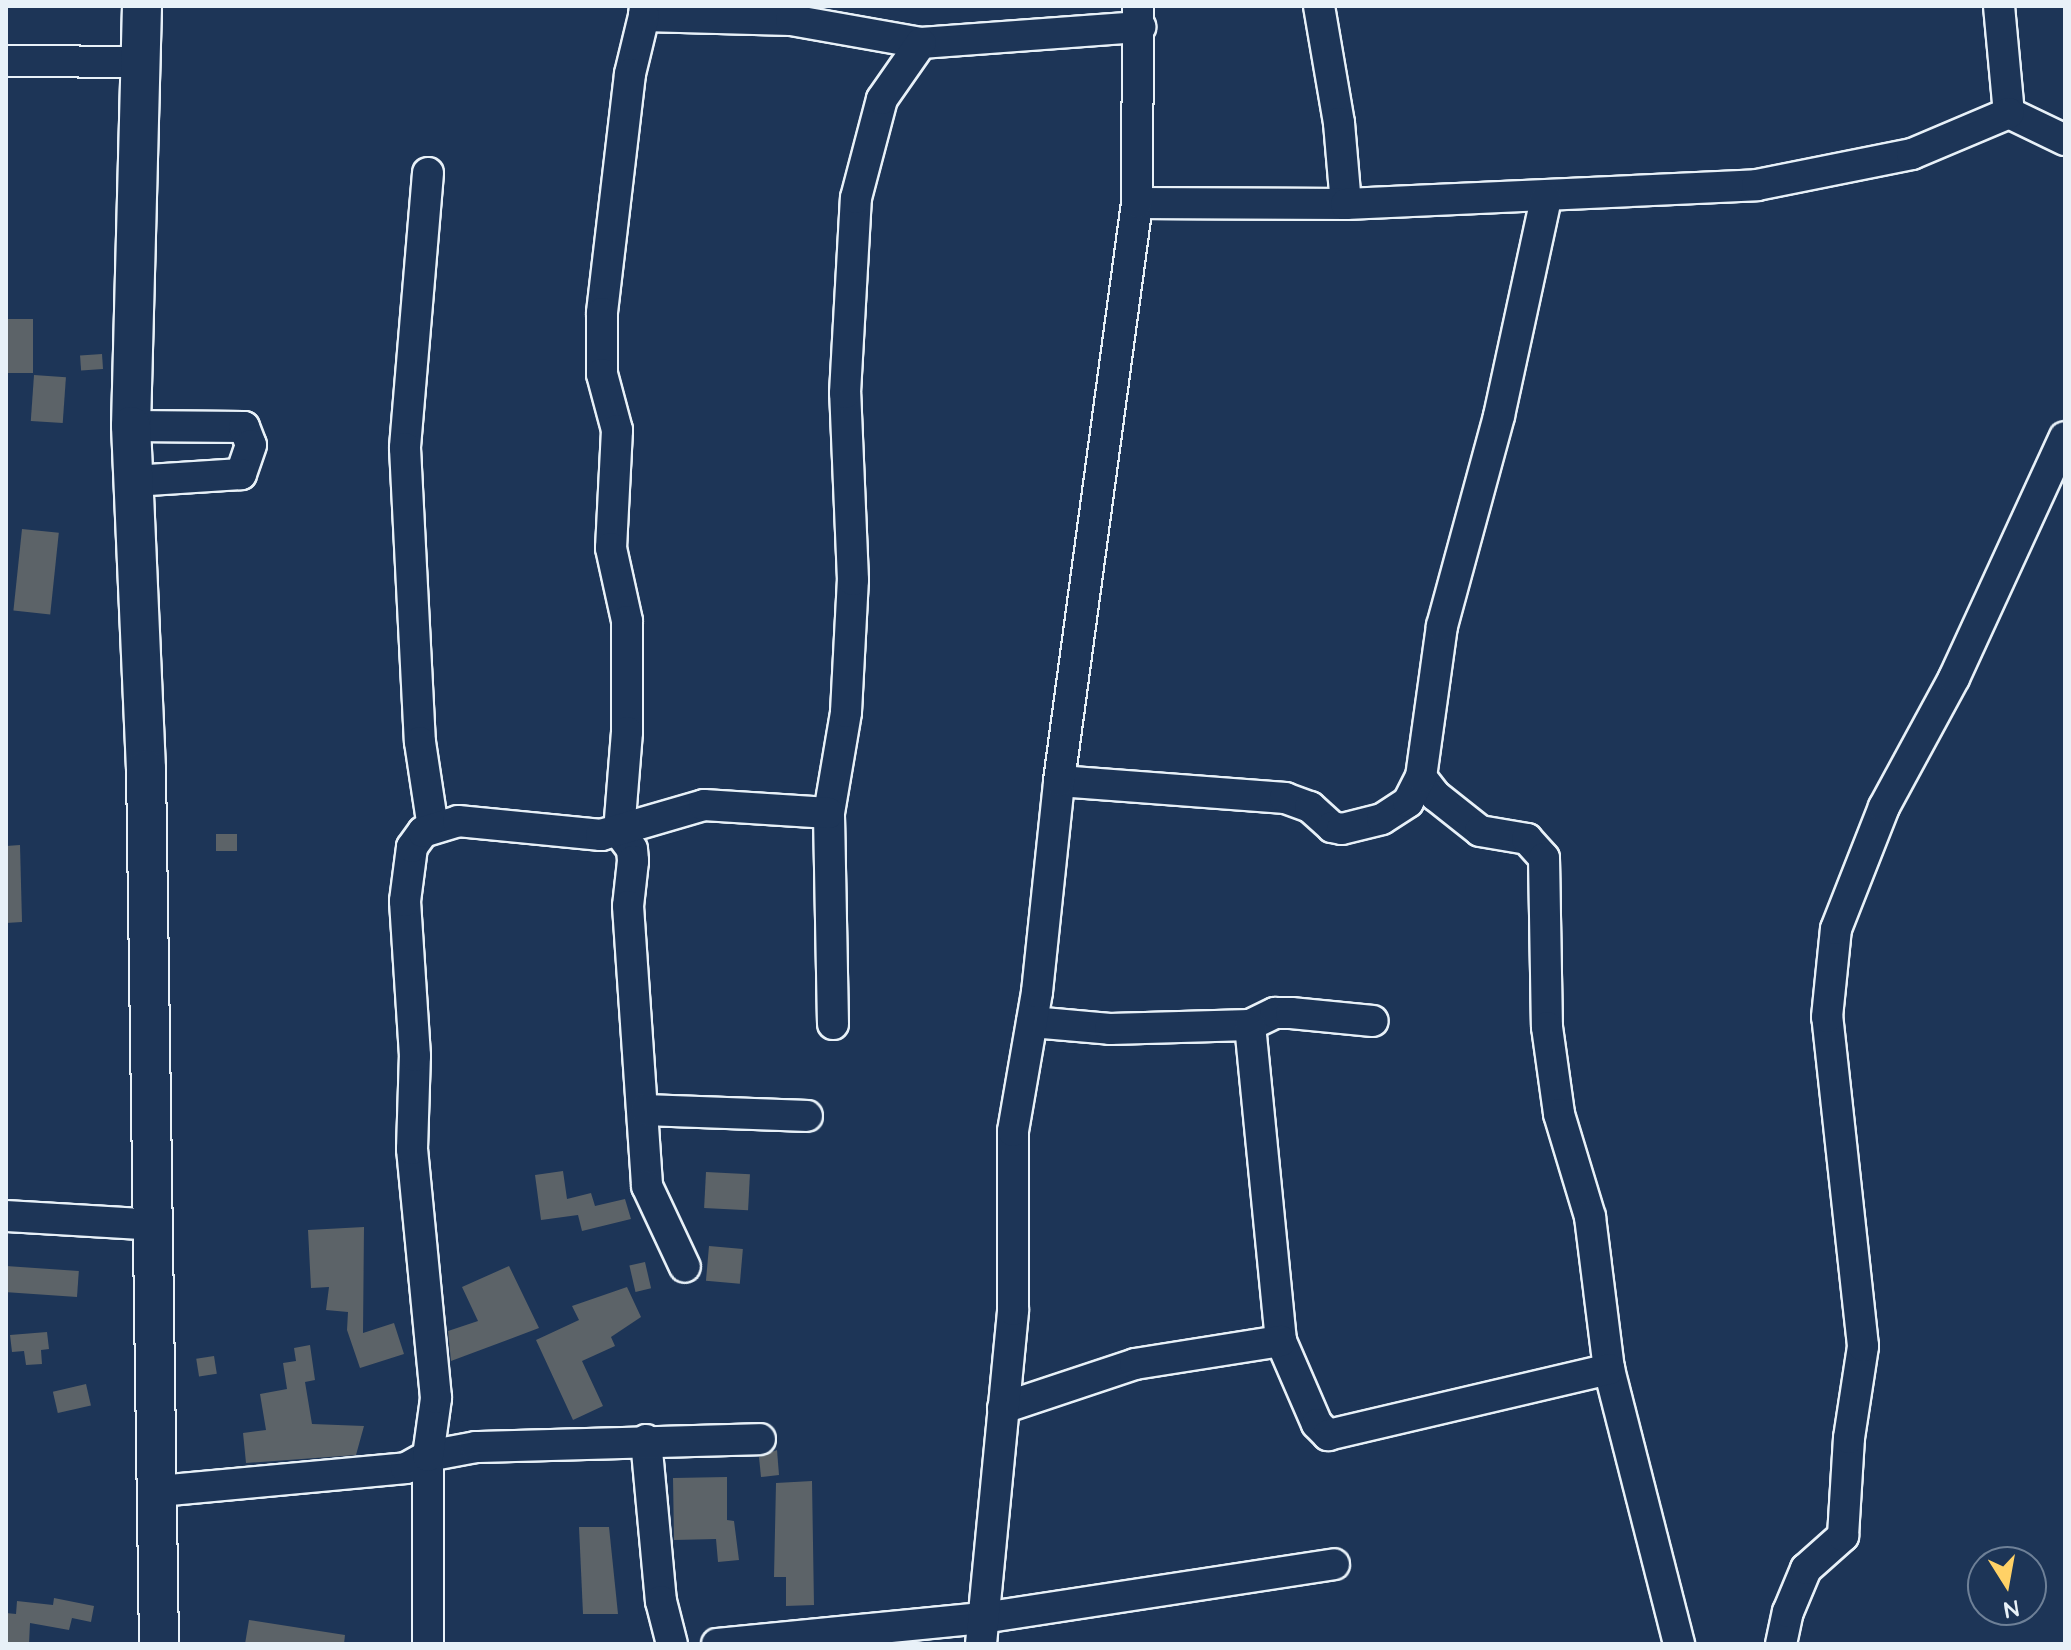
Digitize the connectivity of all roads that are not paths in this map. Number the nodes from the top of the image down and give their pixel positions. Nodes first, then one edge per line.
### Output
1 (142, 6) edge
2 (1319, 6) edge
3 (1999, 6) edge
4 (644, 11) edge
5 (793, 13) edge
6 (1139, 16) edge
7 (921, 43) junction
8 (6, 61) edge
9 (142, 62) junction
10 (2009, 113) junction
11 (2064, 142) edge
12 (428, 173) dead end
13 (1546, 198) junction
14 (1137, 203) junction
15 (1346, 204) junction
16 (131, 426) junction
17 (2065, 437) edge
18 (133, 481) junction
19 (1421, 777) junction
20 (1059, 781) junction
21 (829, 813) junction
22 (433, 828) junction
23 (619, 832) junction
24 (1373, 1021) dead end
25 (1032, 1022) junction
26 (833, 1024) dead end
27 (1250, 1025) junction
28 (646, 1110) junction
29 (807, 1116) dead end
30 (6, 1216) edge
31 (156, 1225) junction
32 (685, 1267) dead end
33 (1281, 1341) junction
34 (1609, 1369) junction
35 (1003, 1408) junction
36 (760, 1439) dead end
37 (646, 1440) junction
38 (428, 1456) junction
39 (159, 1491) junction
40 (1334, 1564) dead end
41 (982, 1631) edge
42 (672, 1640) edge
43 (159, 1644) edge
44 (428, 1644) edge
45 (715, 1644) edge
46 (1679, 1644) edge
47 (1781, 1644) edge

1 - 9 main road
2 - 15 street
3 - 10 street
4 - 5 street
4 - 23 street
5 - 7 street
6 - 7 street
6 - 14 street
7 - 21 street
8 - 9 street
9 - 16 main road
10 - 11 street
10 - 13 street
12 - 22 street
13 - 15 street
13 - 19 street
14 - 15 street
14 - 20 street
16 - 18 main road
16 - 18 street
17 - 47 street
18 - 31 main road
19 - 20 street
19 - 34 street
20 - 25 street
21 - 23 street
21 - 26 street
22 - 23 street
22 - 38 street
23 - 28 street
24 - 27 street
25 - 27 street
25 - 35 street
27 - 33 street
28 - 29 street
28 - 32 street
30 - 31 street
31 - 39 main road
33 - 34 street
33 - 35 street
34 - 46 street
35 - 41 street
36 - 37 street
37 - 38 street
37 - 42 street
38 - 39 street
38 - 44 street
39 - 43 main road
40 - 41 street
41 - 45 street
42 - 45 street

